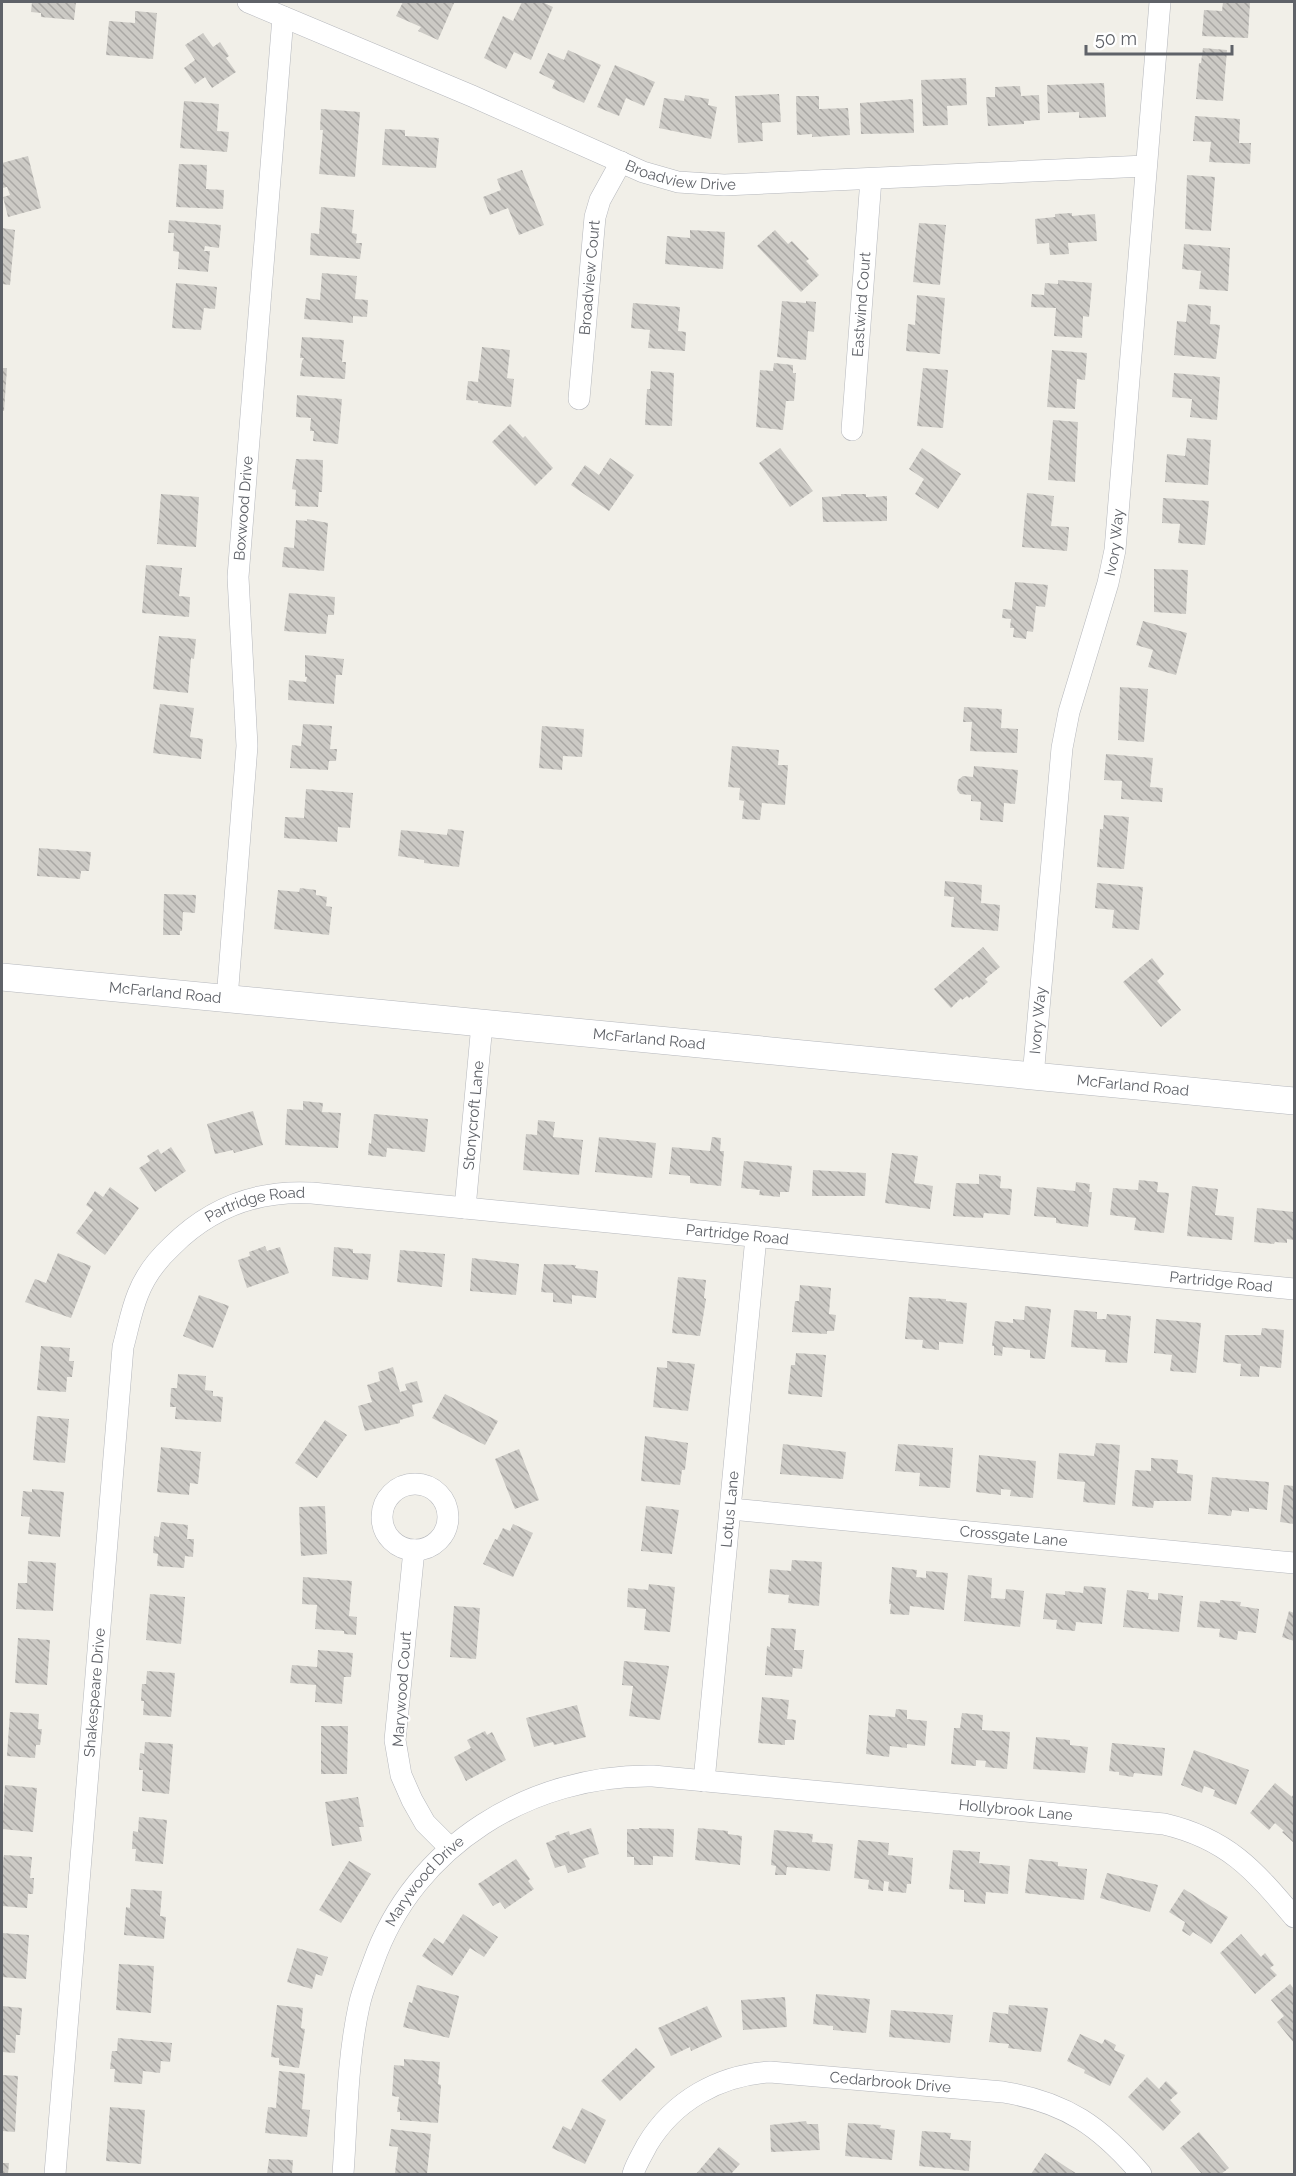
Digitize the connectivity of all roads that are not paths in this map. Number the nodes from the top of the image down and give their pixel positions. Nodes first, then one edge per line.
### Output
1 (248, 2) edge
2 (1160, 2) edge
3 (283, 17) junction
4 (621, 162) junction
5 (1146, 166) junction
6 (871, 178) junction
7 (579, 399) dead end
8 (852, 430) dead end
9 (2, 977) edge
10 (227, 999) junction
11 (482, 1024) junction
12 (1033, 1077) junction
13 (1294, 1101) edge
14 (465, 1208) junction
15 (187, 1231) joint
16 (756, 1237) junction
17 (1294, 1289) edge
18 (731, 1509) junction
19 (414, 1550) dead end
20 (1294, 1563) edge
21 (704, 1781) junction
22 (450, 1848) junction
23 (1294, 1917) edge
24 (56, 2175) edge
25 (342, 2175) edge
26 (633, 2175) edge
27 (1141, 2175) edge

1 - 3 street, Broadview Drive
2 - 5 street, Ivory Way
3 - 4 street, Broadview Drive
3 - 10 street, Boxwood Drive
4 - 6 street, Broadview Drive
4 - 7 street, Broadview Court
5 - 6 street, Broadview Drive
5 - 12 street, Ivory Way
6 - 8 street, Eastwind Court
9 - 10 street, McFarland Road
10 - 11 street, McFarland Road
11 - 12 street, McFarland Road
11 - 14 street, Stonycroft Lane
12 - 13 street, McFarland Road
14 - 15 street, Partridge Road
14 - 16 street, Partridge Road
15 - 24 street, Shakespeare Drive
16 - 17 street, Partridge Road
16 - 18 street, Lotus Lane
18 - 20 street, Crossgate Lane
18 - 21 street, Lotus Lane
19 - 22 street, Marywood Court
21 - 22 street, Marywood Drive
21 - 23 street, Hollybrook Lane
22 - 25 street, Marywood Drive
26 - 27 street, Cedarbrook Drive

